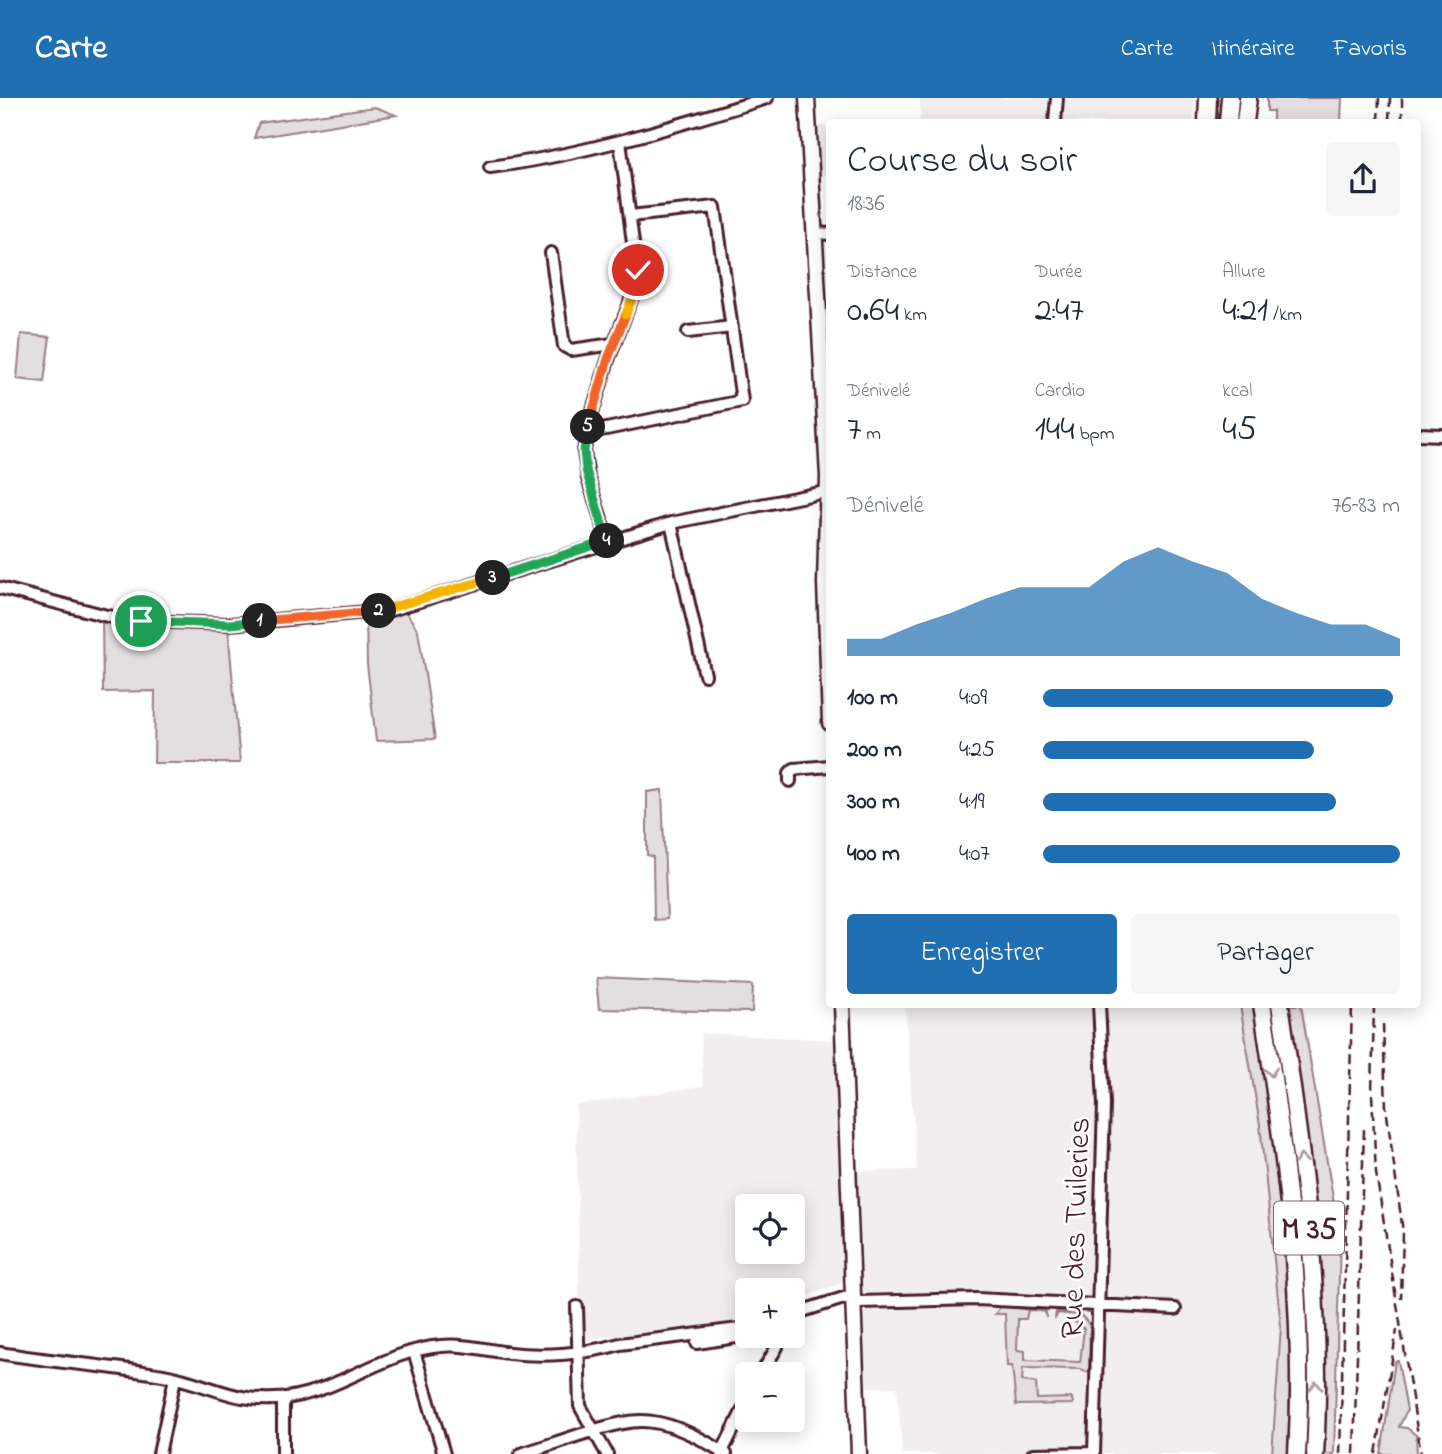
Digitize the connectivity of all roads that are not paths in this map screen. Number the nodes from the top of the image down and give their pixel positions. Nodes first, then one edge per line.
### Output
1 (767, 98) edge
2 (807, 98) edge
3 (1057, 98) edge
4 (1230, 98) edge
5 (1248, 98) edge
6 (1055, 119) edge
7 (1228, 119) edge
8 (1245, 119) edge
9 (620, 141) junction
10 (490, 167) dead end
11 (630, 216) junction
12 (822, 233) edge
13 (551, 253) dead end
14 (732, 327) junction
15 (688, 332) dead end
16 (613, 344) junction
17 (826, 380) edge
18 (587, 433) junction
19 (1421, 434) edge
20 (1442, 435) edge
21 (826, 492) edge
22 (671, 523) junction
23 (608, 541) junction
24 (826, 568) edge
25 (0, 588) edge
26 (826, 620) edge
27 (705, 675) dead end
28 (826, 766) edge
29 (790, 781) dead end
30 (842, 1008) edge
31 (1099, 1008) edge
32 (1263, 1008) edge
33 (1281, 1008) edge
34 (853, 1300) junction
35 (577, 1307) dead end
36 (1099, 1307) junction
37 (1175, 1310) dead end
38 (805, 1311) edge
39 (735, 1330) edge
40 (735, 1337) edge
41 (771, 1348) edge
42 (777, 1348) edge
43 (604, 1349) junction
44 (414, 1351) junction
45 (578, 1352) junction
46 (0, 1353) edge
47 (772, 1353) junction
48 (767, 1362) edge
49 (175, 1378) junction
50 (283, 1398) junction
51 (735, 1428) edge
52 (597, 1432) junction
53 (723, 1453) edge
54 (159, 1454) edge
55 (283, 1454) edge
56 (444, 1454) edge
57 (522, 1454) edge
58 (607, 1454) edge
59 (859, 1454) edge
60 (1033, 1454) edge
61 (1094, 1454) edge
62 (1297, 1454) edge
63 (1315, 1454) edge

1 - 9 street
2 - 12 main road
3 - 6 street
4 - 7 highway
5 - 8 highway
9 - 10 street
9 - 11 street
11 - 14 street
11 - 16 street
12 - 17 main road
13 - 16 street
14 - 15 street
14 - 18 street
16 - 18 street
18 - 23 street
19 - 20 street
21 - 22 street
22 - 23 street
22 - 27 street
23 - 25 street
24 - 26 main road
28 - 29 street
30 - 34 main road
31 - 36 street, Rue des Tuileries
32 -> 62 highway, M 35
63 -> 33 highway, M 35
34 - 36 street
34 - 38 street
34 - 59 main road
35 - 45 street
36 - 37 street
36 - 61 street, Rue des Tuileries
39 - 43 street
40 - 43 street
41 - 47 street
42 - 47 street
43 - 45 street
44 - 45 street
44 - 50 street
44 - 56 street
45 - 52 street
46 - 49 street
47 - 48 street
49 - 50 street
49 - 54 street
50 - 55 street
51 - 53 street
52 - 53 street
52 - 57 street
52 - 58 street
60 - 61 street, Rue des Tuileries

